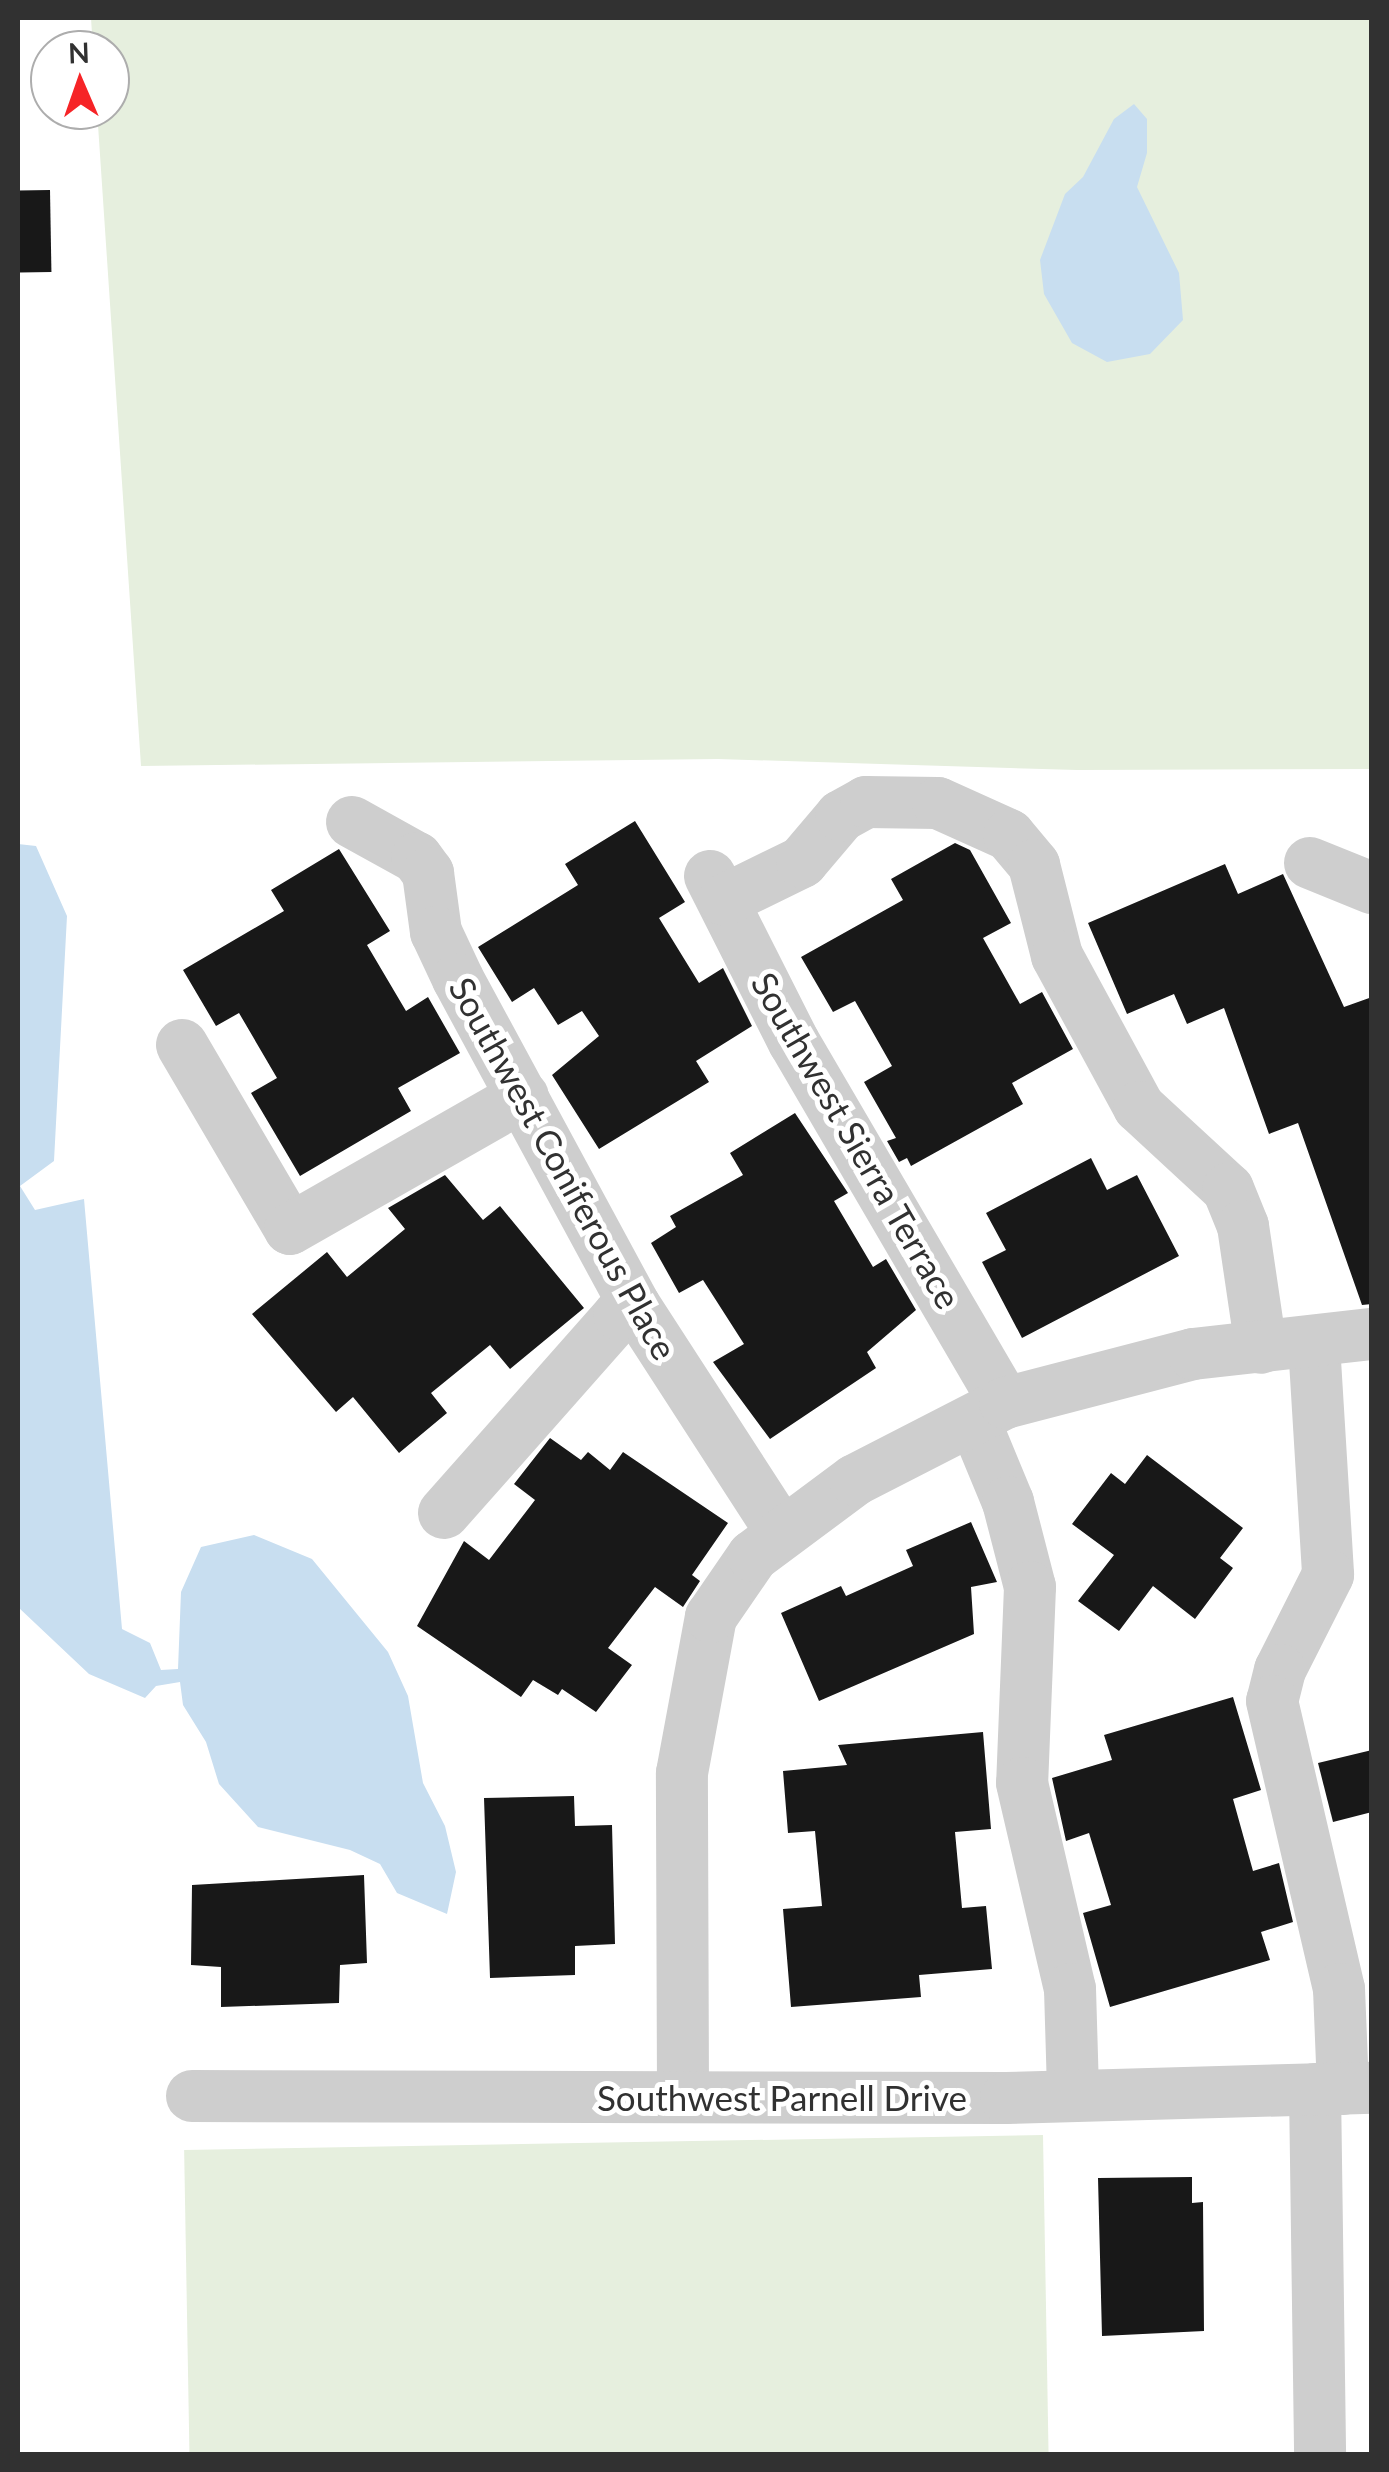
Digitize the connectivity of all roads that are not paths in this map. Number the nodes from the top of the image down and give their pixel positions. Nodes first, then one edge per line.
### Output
1 (352, 822) dead end
2 (1310, 863) dead end
3 (1372, 888) edge
4 (182, 1046) dead end
5 (523, 1096) junction
6 (634, 1306) junction
7 (1372, 1334) edge
8 (1314, 1344) junction
9 (1261, 1348) junction
10 (989, 1411) junction
11 (444, 1512) dead end
12 (780, 1530) junction
13 (1343, 2089) edge
14 (1073, 2092) junction
15 (683, 2094) junction
16 (192, 2096) dead end
17 (1320, 2454) edge

1 - 5 street, Southwest Coniferous Place
2 - 3 street
4 - 5 street
5 - 6 street, Southwest Coniferous Place
6 - 11 street
6 - 12 street, Southwest Coniferous Place
7 - 8 street
8 - 9 street
8 - 13 street
9 - 10 street
9 - 10 street, Southwest Sierra Terrace
10 - 12 street
10 - 14 street, Southwest Sierra Terrace
12 - 15 street
13 - 14 street, Southwest Parnell Drive
13 - 17 street
14 - 15 street, Southwest Parnell Drive
15 - 16 street, Southwest Parnell Drive

